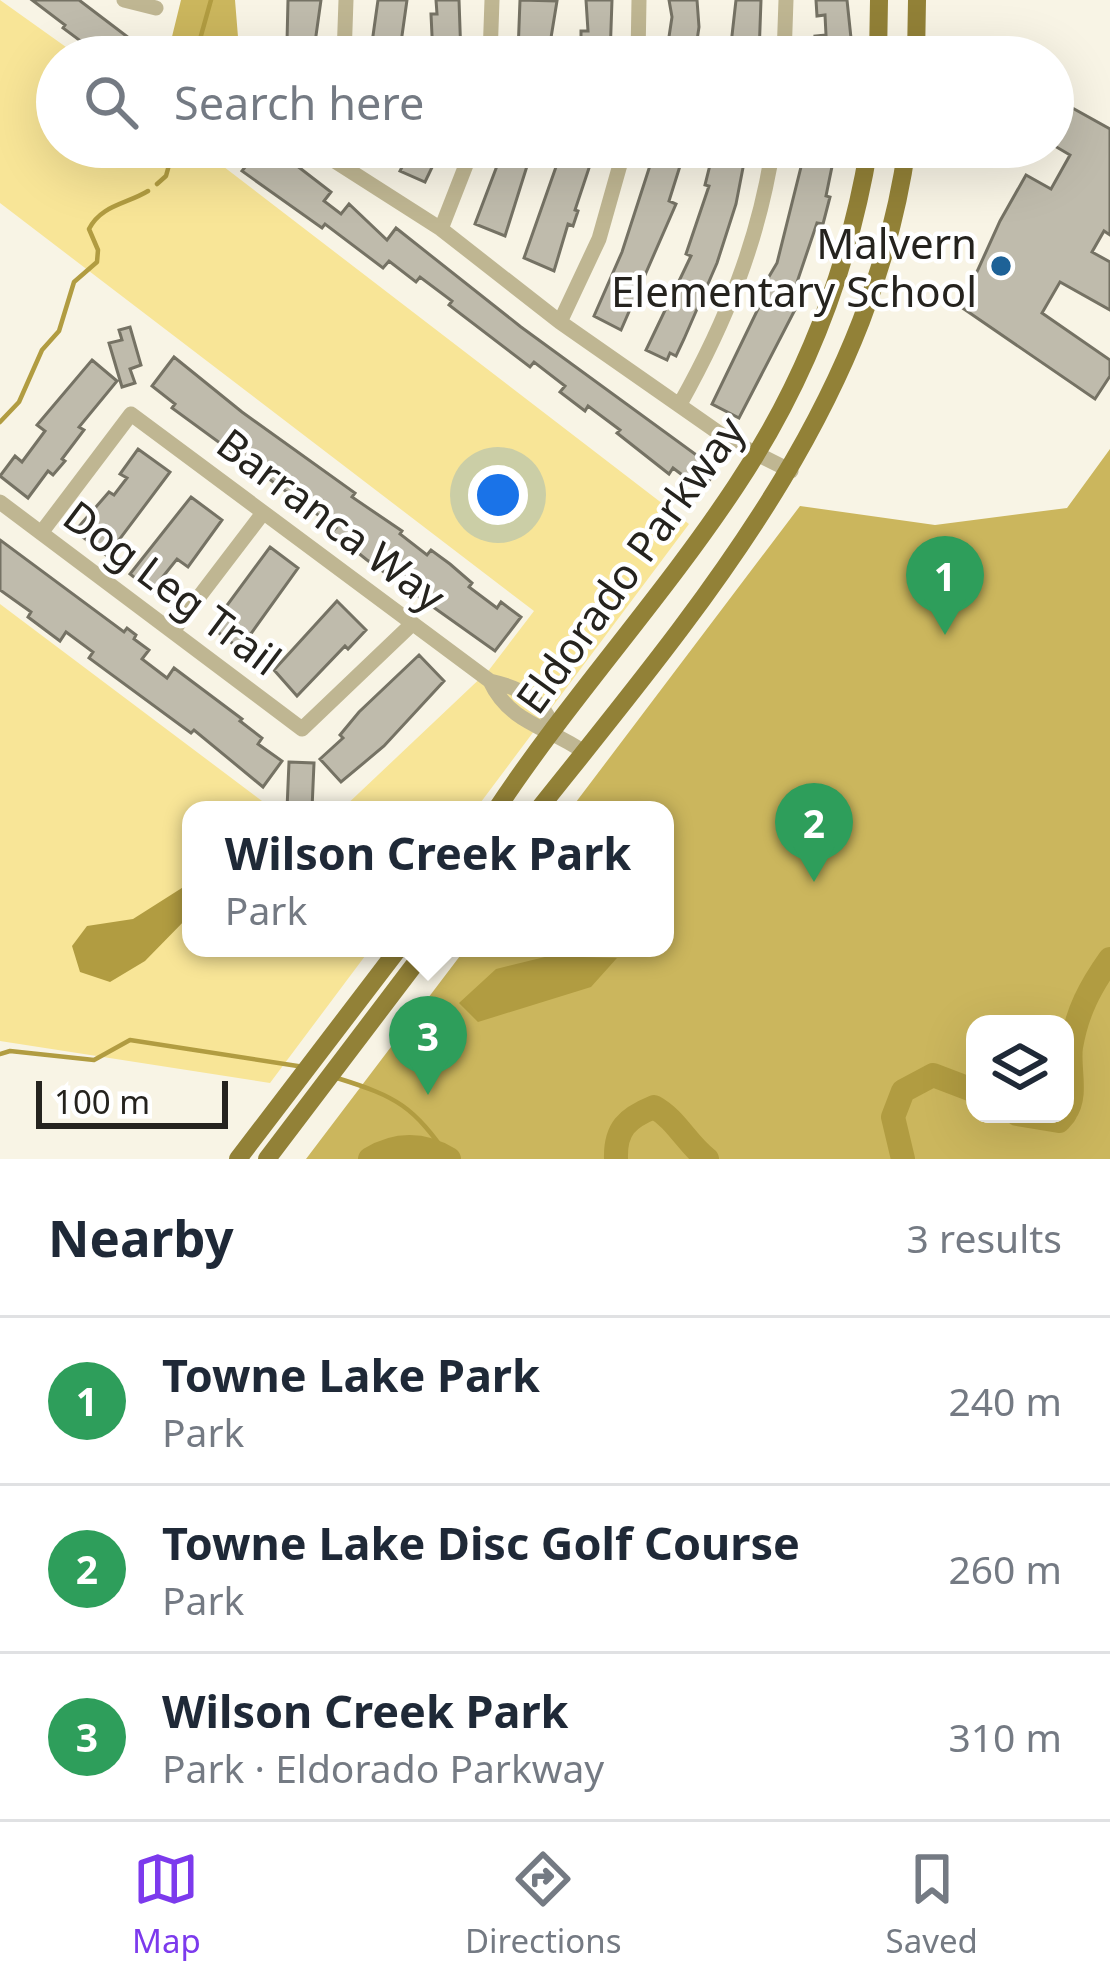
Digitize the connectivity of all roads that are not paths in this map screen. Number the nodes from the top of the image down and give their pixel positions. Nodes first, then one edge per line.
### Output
1 (124, 0) edge
2 (346, 0) edge
3 (492, 0) edge
4 (639, 0) edge
5 (786, 0) edge
6 (879, 0) edge
7 (917, 0) edge
8 (156, 8) dead end
9 (345, 36) edge
10 (491, 36) edge
11 (638, 36) edge
12 (785, 36) edge
13 (878, 36) edge
14 (916, 36) edge
15 (345, 168) edge
16 (465, 168) edge
17 (620, 168) edge
18 (769, 168) edge
19 (865, 168) edge
20 (902, 168) edge
21 (441, 229) junction
22 (560, 322) junction
23 (680, 404) junction
24 (756, 456) junction
25 (790, 471) junction
26 (0, 502) edge
27 (263, 513) junction
28 (41, 533) junction
29 (412, 624) junction
30 (173, 631) junction
31 (554, 730) junction
32 (584, 752) junction
33 (503, 801) edge
34 (545, 801) edge
35 (392, 957) edge
36 (420, 957) edge
37 (238, 1159) edge
38 (267, 1159) edge

1 - 8 street
2 - 9 street
3 - 10 street
4 - 11 street
5 - 12 street
6 - 13 main road
7 - 14 main road
15 - 21 street
16 - 21 street
17 - 22 street
18 - 23 street
19 - 24 main road, Eldorado Parkway
20 - 25 main road, Eldorado Parkway
21 - 22 street
22 - 23 street
23 - 24 street
24 - 25 street
24 - 31 main road, Eldorado Parkway
25 - 32 main road, Eldorado Parkway
26 - 28 street, Dog Leg Trail
27 - 28 street, Barranca Way
27 - 29 street, Barranca Way
27 - 30 street
28 - 30 street, Dog Leg Trail
29 - 30 street, Dog Leg Trail
29 - 31 street, Barranca Way
31 - 32 street, Barranca Way
31 - 33 main road, Eldorado Parkway
32 - 34 main road, Eldorado Parkway
35 - 37 main road
36 - 38 main road

